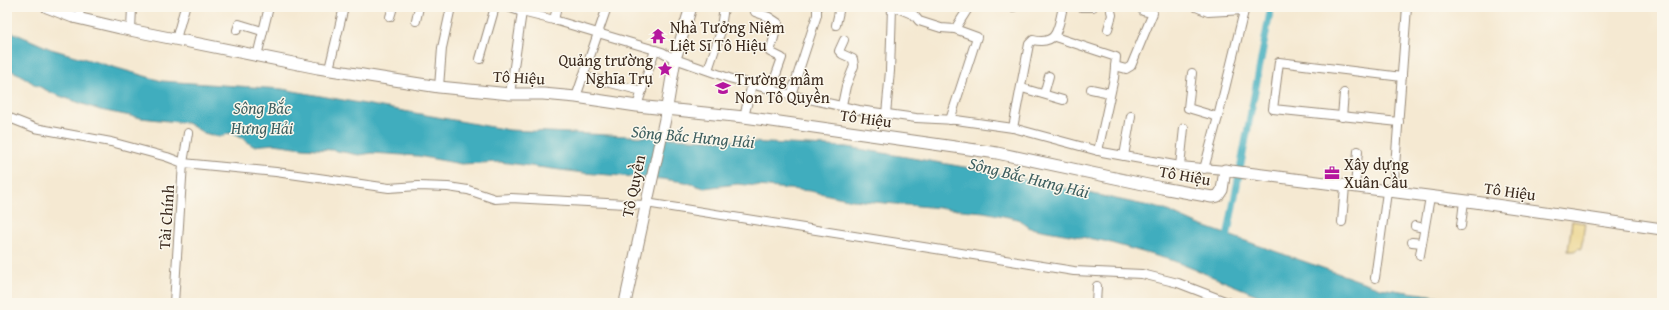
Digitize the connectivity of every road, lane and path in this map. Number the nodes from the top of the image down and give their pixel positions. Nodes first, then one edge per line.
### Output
1 (46, 7) edge
2 (81, 7) edge
3 (132, 7) edge
4 (185, 7) edge
5 (269, 7) edge
6 (344, 7) edge
7 (393, 7) edge
8 (419, 7) edge
9 (451, 7) edge
10 (495, 7) edge
11 (508, 7) edge
12 (557, 7) edge
13 (607, 7) edge
14 (691, 7) edge
15 (724, 7) edge
16 (753, 7) edge
17 (818, 7) edge
18 (840, 7) edge
19 (894, 7) edge
20 (969, 7) edge
21 (1063, 7) edge
22 (1082, 7) edge
23 (1093, 7) edge
24 (1196, 7) edge
25 (1407, 7) edge
26 (1110, 8) edge
27 (1245, 8) edge
28 (1144, 11) dead end
29 (522, 12) junction
30 (390, 17) dead end
31 (78, 18) junction
32 (554, 20) junction
33 (416, 21) dead end
34 (836, 25) dead end
35 (955, 29) junction
36 (1108, 29) dead end
37 (131, 30) junction
38 (237, 30) dead end
39 (262, 31) junction
40 (598, 33) junction
41 (1055, 36) junction
42 (176, 39) junction
43 (844, 40) dead end
44 (655, 50) junction
45 (770, 52) junction
46 (257, 56) junction
47 (480, 59) dead end
48 (675, 59) junction
49 (766, 61) dead end
50 (1115, 66) junction
51 (329, 69) junction
52 (708, 70) junction
53 (1192, 73) dead end
54 (583, 76) junction
55 (1049, 76) dead end
56 (1402, 76) junction
57 (752, 84) junction
58 (439, 86) junction
59 (1022, 88) junction
60 (770, 89) junction
61 (1091, 89) dead end
62 (642, 91) junction
63 (1110, 93) junction
64 (510, 94) junction
65 (1044, 94) junction
66 (1344, 94) dead end
67 (791, 95) junction
68 (576, 96) junction
69 (1063, 100) dead end
70 (842, 105) junction
71 (637, 106) junction
72 (666, 114) junction
73 (886, 114) junction
74 (1131, 116) dead end
75 (7, 117) edge
76 (744, 117) junction
77 (1218, 117) junction
78 (1342, 117) junction
79 (950, 120) junction
80 (1399, 122) junction
81 (1013, 128) junction
82 (1184, 128) dead end
83 (188, 133) dead end
84 (1098, 151) junction
85 (1358, 151) dead end
86 (1124, 156) junction
87 (183, 163) junction
88 (1180, 166) junction
89 (1204, 169) junction
90 (1228, 170) junction
91 (1350, 186) junction
92 (1390, 192) junction
93 (1430, 197) junction
94 (1464, 201) junction
95 (645, 204) junction
96 (1342, 222) dead end
97 (1415, 226) dead end
98 (1461, 226) dead end
99 (1424, 228) junction
100 (1662, 229) edge
101 (1412, 242) dead end
102 (1422, 244) junction
103 (1420, 255) dead end
104 (1375, 278) dead end
105 (1097, 286) dead end
106 (174, 303) edge
107 (625, 303) edge
108 (1096, 303) edge
109 (1230, 303) edge

1 - 31 main road, Tô Hiệu
2 - 31 street
3 - 37 street
4 - 42 street
5 - 39 street
6 - 51 street
7 - 30 street
8 - 33 street
9 - 58 street
10 - 47 street
11 - 29 street
12 - 32 street
13 - 40 street
14 - 48 main road, Tô Quyền
15 - 52 street
16 - 45 street
17 - 67 street
18 - 34 street
19 - 35 street
19 - 73 street
20 - 35 street
21 - 41 street
22 - 23 street
24 - 27 street
25 - 56 street
26 - 36 street
27 - 77 street
28 - 50 street
29 - 32 street
29 - 64 street
31 - 37 main road, Tô Hiệu
32 - 40 street
35 - 79 street
37 - 42 main road, Tô Hiệu
38 - 39 street
39 - 46 street
40 - 44 street
40 - 54 street
41 - 50 street
41 - 59 street
42 - 46 main road, Tô Hiệu
43 - 70 street
44 - 48 street
44 - 62 street
45 - 49 street
45 - 60 street
46 - 51 main road, Tô Hiệu
48 - 52 street
48 - 72 main road, Tô Quyền
50 - 63 street
51 - 58 main road, Tô Hiệu
52 - 57 street
53 - 77 street
54 - 62 street
54 - 68 street
55 - 65 street
56 - 78 street
56 - 80 street
57 - 60 street
57 - 76 street
58 - 64 main road, Tô Hiệu
59 - 65 street
59 - 81 street
60 - 67 street
61 - 63 street
62 - 71 street
63 - 84 street
64 - 68 main road, Tô Hiệu
65 - 69 street
66 - 78 street
67 - 70 street
68 - 71 main road, Tô Hiệu
70 - 73 street
71 - 72 main road, Tô Hiệu
72 - 76 main road, Tô Hiệu
72 - 95 main road, Tô Quyền
73 - 79 street
74 - 86 street
75 - 87 street
76 - 90 main road, Tô Hiệu
77 - 89 street
78 - 80 street
79 - 81 street
80 - 92 street
81 - 84 street
82 - 88 street
83 - 87 street, Tài Chính
84 - 86 street
85 - 91 street
86 - 88 street
87 - 95 street
87 - 106 street, Tài Chính
88 - 89 street
89 - 90 street
90 - 91 main road, Tô Hiệu
91 - 92 main road, Tô Hiệu
91 - 96 street
92 - 93 main road, Tô Hiệu
92 - 104 street
93 - 94 main road, Tô Hiệu
93 - 99 street
94 - 98 street
94 - 100 main road, Tô Hiệu
95 - 107 main road, Tô Quyền
95 - 109 street
97 - 99 street
99 - 102 street
101 - 102 street
102 - 103 street
105 - 108 street

